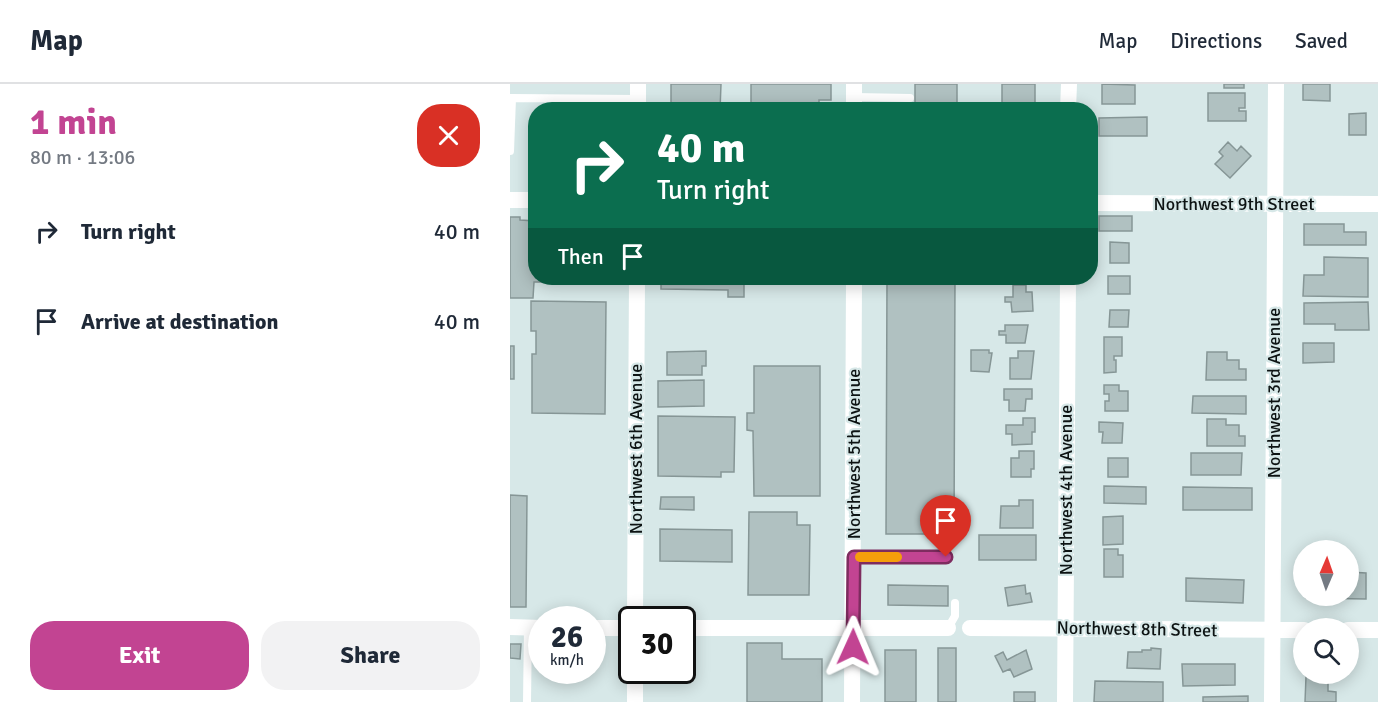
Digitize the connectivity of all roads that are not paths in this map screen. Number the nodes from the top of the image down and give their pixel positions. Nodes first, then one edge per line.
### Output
1 (1069, 84) edge
2 (1276, 84) edge
3 (638, 97) edge
4 (854, 97) edge
5 (511, 98) edge
6 (910, 98) dead end
7 (1068, 102) edge
8 (510, 151) edge
9 (510, 200) edge
10 (528, 200) edge
11 (1098, 203) edge
12 (1275, 204) junction
13 (1378, 204) edge
14 (637, 285) edge
15 (854, 285) edge
16 (1068, 285) edge
17 (854, 557) junction
18 (946, 557) dead end
19 (955, 603) dead end
20 (635, 606) edge
21 (510, 627) edge
22 (528, 628) edge
23 (696, 628) edge
24 (853, 628) junction
25 (948, 628) joint
26 (970, 628) dead end
27 (1065, 628) junction
28 (1272, 630) junction
29 (1293, 630) edge
30 (1359, 630) edge
31 (1378, 630) edge
32 (529, 684) edge
33 (635, 684) edge
34 (527, 702) edge
35 (635, 702) edge
36 (852, 702) edge
37 (1065, 702) edge
38 (1272, 702) edge

1 - 7 street
2 - 12 street, Northwest 3rd Avenue
3 - 5 lane
4 - 6 lane
5 - 8 lane
9 - 10 street
11 - 12 street, Northwest 9th Street
12 - 13 street, Northwest 9th Street
12 - 28 street, Northwest 3rd Avenue
14 - 20 street, Northwest 6th Avenue
15 - 17 street, Northwest 5th Avenue
16 - 27 street, Northwest 4th Avenue
17 - 18 lane
17 - 24 street, Northwest 5th Avenue
19 - 25 lane
21 - 22 street
23 - 24 street
24 - 25 street
24 - 36 street, Northwest 5th Avenue
26 - 27 street, Northwest 8th Street
27 - 28 street, Northwest 8th Street
27 - 37 street, Northwest 4th Avenue
28 - 29 street, Northwest 8th Street
28 - 38 street, Northwest 3rd Avenue
30 - 31 street
32 - 34 lane
33 - 35 street

